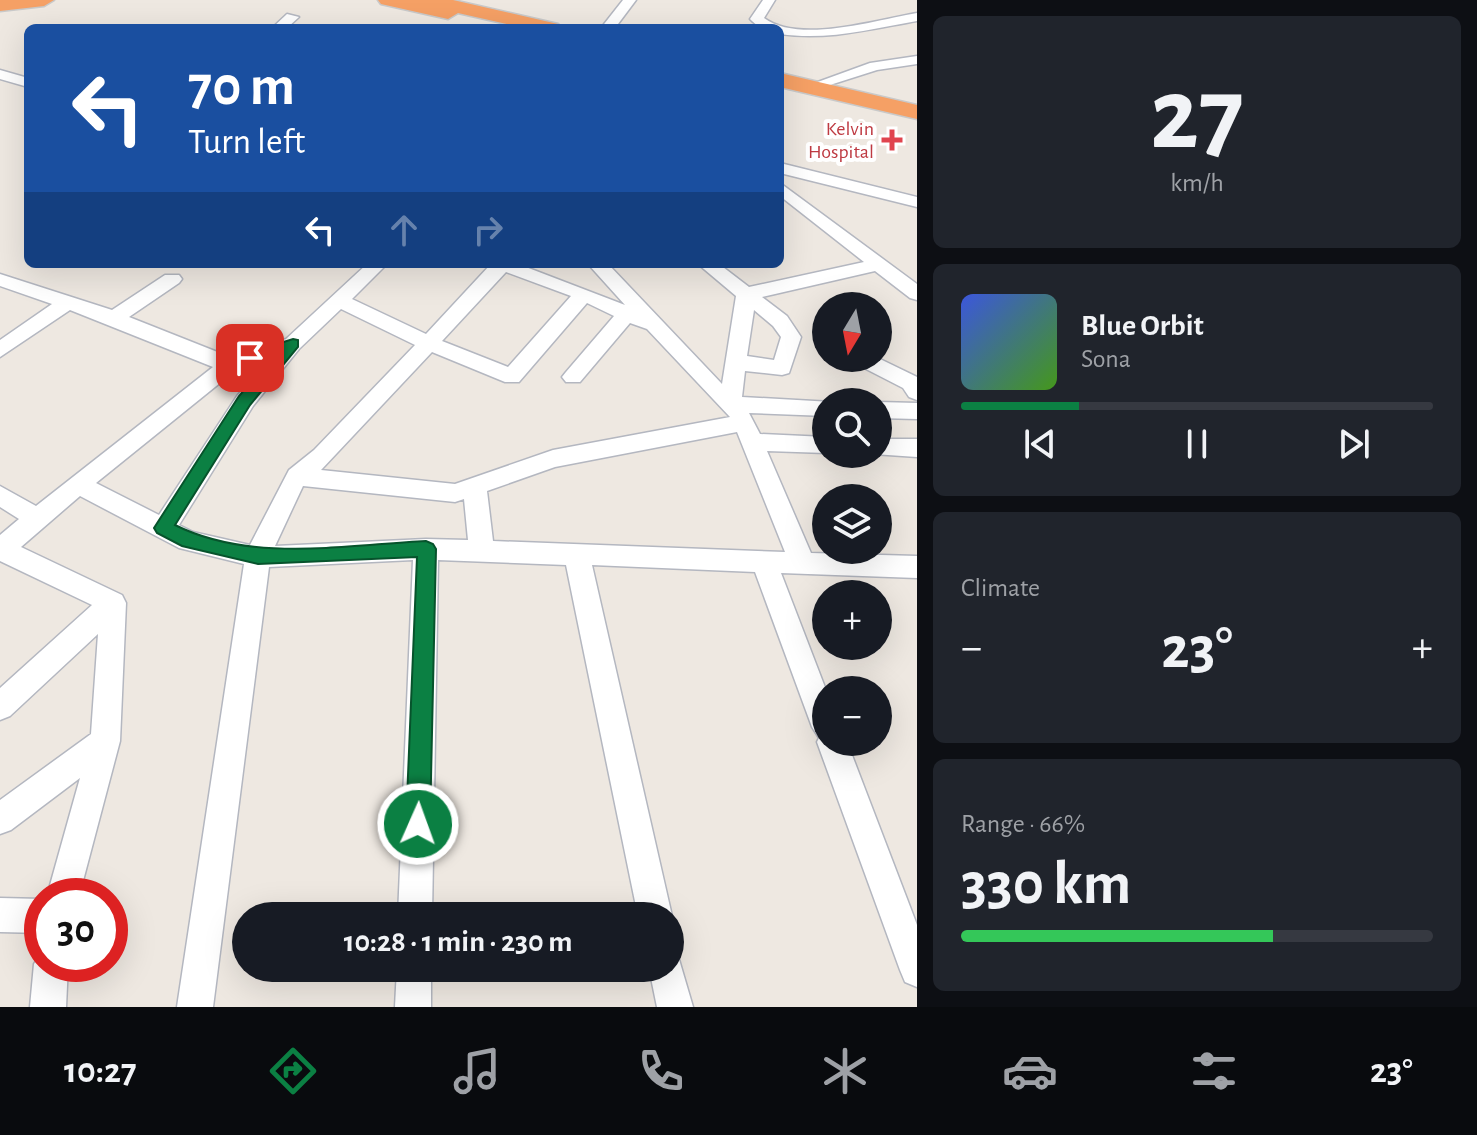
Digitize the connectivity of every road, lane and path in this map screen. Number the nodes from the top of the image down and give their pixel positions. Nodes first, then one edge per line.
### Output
1 (44, 0) edge
2 (388, 0) edge
3 (427, 0) edge
4 (630, 0) edge
5 (769, 0) edge
6 (0, 2) edge
7 (292, 17) dead end
8 (917, 17) edge
9 (284, 24) edge
10 (494, 24) edge
11 (533, 24) edge
12 (611, 24) edge
13 (764, 24) edge
14 (784, 30) edge
15 (917, 60) edge
16 (0, 74) edge
17 (784, 81) edge
18 (24, 82) edge
19 (811, 87) junction
20 (784, 94) edge
21 (917, 112) edge
22 (917, 124) edge
23 (784, 169) edge
24 (784, 191) edge
25 (917, 202) edge
26 (880, 264) junction
27 (374, 268) edge
28 (498, 268) edge
29 (513, 268) edge
30 (601, 268) edge
31 (712, 268) edge
32 (172, 279) dead end
33 (0, 280) edge
34 (584, 294) junction
35 (746, 294) junction
36 (917, 294) edge
37 (69, 301) junction
38 (340, 301) junction
39 (626, 315) junction
40 (114, 318) junction
41 (657, 327) junction
42 (428, 343) junction
43 (293, 344) junction
44 (0, 350) edge
45 (734, 362) junction
46 (229, 365) junction
47 (889, 372) edge
48 (573, 377) dead end
49 (917, 392) edge
50 (812, 410) edge
51 (892, 410) edge
52 (917, 411) edge
53 (740, 418) junction
54 (812, 441) edge
55 (892, 447) edge
56 (917, 448) edge
57 (297, 476) junction
58 (78, 484) junction
59 (475, 486) junction
60 (0, 495) edge
61 (38, 519) junction
62 (164, 528) junction
63 (426, 549) junction
64 (0, 550) edge
65 (482, 551) junction
66 (577, 555) junction
67 (258, 557) junction
68 (764, 561) junction
69 (802, 562) junction
70 (917, 567) edge
71 (113, 603) junction
72 (812, 690) edge
73 (0, 707) edge
74 (105, 741) junction
75 (837, 756) edge
76 (0, 819) edge
77 (68, 878) edge
78 (415, 902) edge
79 (652, 902) edge
80 (0, 915) edge
81 (24, 916) edge
82 (917, 970) edge
83 (50, 982) edge
84 (414, 982) edge
85 (669, 982) edge
86 (48, 1007) edge
87 (195, 1007) edge
88 (413, 1007) edge
89 (675, 1007) edge

1 - 6 highway
2 - 10 highway
3 - 11 highway
4 - 12 street
5 - 13 street
7 - 9 street
8 - 14 street
15 - 19 street
16 - 18 street
17 - 19 highway
19 - 21 highway
20 - 22 highway
23 - 25 street
24 - 26 street
26 - 35 street
26 - 36 street
27 - 38 street
28 - 42 street
29 - 34 street
30 - 41 street
31 - 35 street
32 - 40 street
33 - 37 street
34 - 39 street
34 - 42 street
35 - 45 street
35 - 45 street
37 - 40 street
37 - 44 street
38 - 42 street
38 - 43 street
39 - 41 street
39 - 48 street
40 - 46 street
41 - 53 street
42 - 57 street
43 - 46 street
43 - 62 street
45 - 53 street
46 - 58 street
47 - 49 street
50 - 53 street
51 - 52 street
53 - 54 street
53 - 59 street
53 - 69 street
55 - 56 street
57 - 59 street
57 - 67 street
58 - 61 street
58 - 62 street
59 - 65 street
60 - 61 street
61 - 64 street
62 - 67 street
63 - 65 street
63 - 67 street
63 - 78 street
64 - 71 street
65 - 66 street
66 - 68 street
66 - 79 street
67 - 87 street
68 - 69 street
68 - 72 street
69 - 70 street
71 - 73 street
71 - 74 street
74 - 76 street
74 - 77 street
75 - 82 street
80 - 81 street
83 - 86 street
84 - 88 street
85 - 89 street

